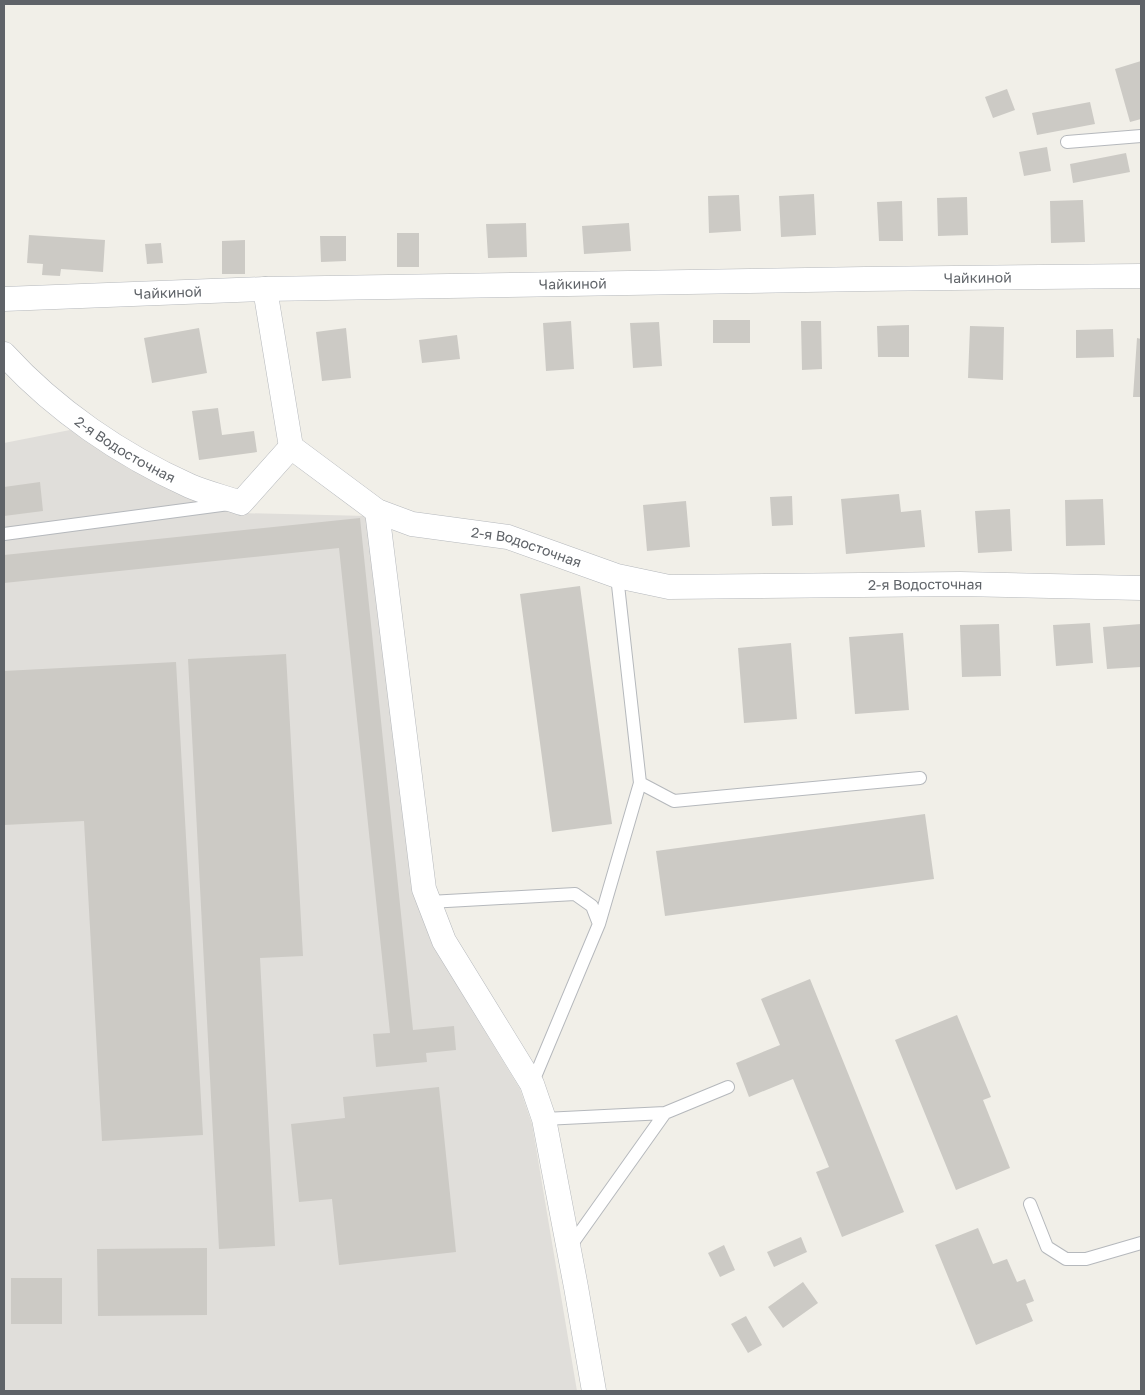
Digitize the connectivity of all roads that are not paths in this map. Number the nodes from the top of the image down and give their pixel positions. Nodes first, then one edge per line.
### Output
1 (1141, 136) edge
2 (1067, 142) dead end
3 (1141, 276) edge
4 (265, 289) junction
5 (4, 299) edge
6 (4, 354) edge
7 (291, 447) junction
8 (241, 503) junction
9 (377, 511) junction
10 (4, 534) edge
11 (617, 576) junction
12 (1141, 588) edge
13 (920, 778) dead end
14 (640, 783) junction
15 (429, 902) junction
16 (599, 924) junction
17 (532, 1084) junction
18 (728, 1087) dead end
19 (665, 1112) junction
20 (544, 1119) junction
21 (1030, 1204) dead end
22 (1141, 1243) edge
23 (569, 1248) junction
24 (594, 1391) edge

1 - 2 lane
3 - 4 street, Чайкиной
4 - 5 street, Чайкиной
4 - 7 street
6 - 8 street, 2-я Водосточная
7 - 8 street
7 - 9 street, 2-я Водосточная
8 - 10 lane
9 - 11 street, 2-я Водосточная
9 - 15 street
11 - 12 street, 2-я Водосточная
11 - 14 lane
13 - 14 lane
14 - 16 lane
15 - 16 lane
15 - 17 street
16 - 17 lane
17 - 20 street
18 - 19 lane
19 - 20 lane
19 - 23 lane
20 - 23 street
21 - 22 lane
23 - 24 street

